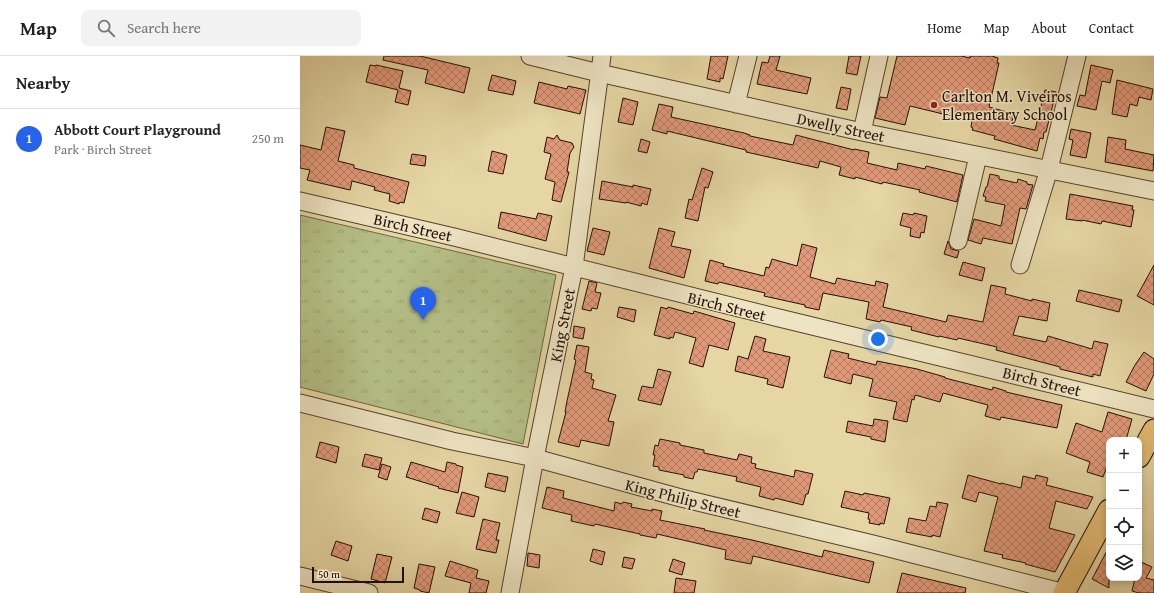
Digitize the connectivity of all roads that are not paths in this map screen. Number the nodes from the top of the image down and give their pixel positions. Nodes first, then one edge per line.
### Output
1 (530, 56) edge
2 (602, 56) edge
3 (748, 56) edge
4 (879, 56) edge
5 (1077, 56) edge
6 (599, 73) junction
7 (736, 104) junction
8 (862, 132) junction
9 (978, 156) junction
10 (1049, 169) junction
11 (1154, 191) edge
12 (300, 201) edge
13 (958, 241) dead end
14 (1020, 265) dead end
15 (574, 267) junction
16 (300, 403) edge
17 (1154, 409) edge
18 (1153, 432) edge
19 (1142, 452) edge
20 (535, 458) junction
21 (1106, 516) edge
22 (300, 576) edge
23 (369, 593) edge
24 (510, 593) edge
25 (1064, 593) edge

1 - 6 street, Dwelly Street
2 - 6 street, King Street
3 - 7 street
4 - 8 street
5 - 10 street
6 - 7 street, Dwelly Street
6 - 15 street, King Street
7 - 8 street, Dwelly Street
8 - 9 street, Dwelly Street
9 - 10 street, Dwelly Street
9 - 13 street
10 - 11 street, Dwelly Street
10 - 14 street
12 - 15 street, Birch Street
15 - 17 street, Birch Street
15 - 20 street, King Street
16 - 20 street, King Philip Street
18 - 19 main road
20 - 24 street, King Street
20 - 25 street, King Philip Street
21 - 25 main road
22 - 23 street

